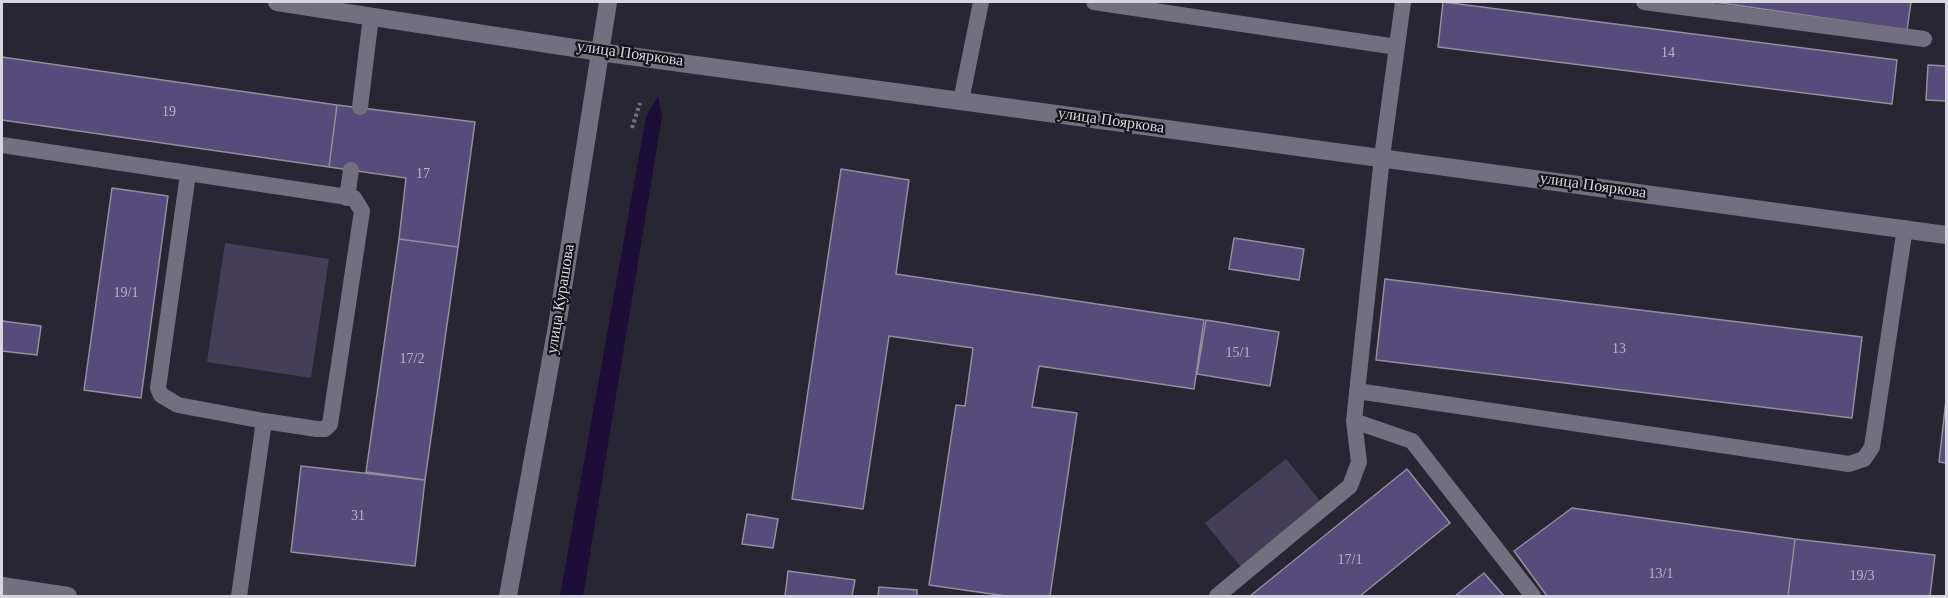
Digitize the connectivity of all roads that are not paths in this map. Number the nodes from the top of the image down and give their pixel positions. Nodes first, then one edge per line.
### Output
1 (277, 2) edge
2 (608, 2) edge
3 (981, 2) edge
4 (1094, 2) edge
5 (1403, 2) edge
6 (1644, 2) edge
7 (371, 16) junction
8 (1924, 39) dead end
9 (1397, 47) junction
10 (600, 52) junction
11 (961, 101) junction
12 (360, 107) dead end
13 (2, 145) edge
14 (1382, 157) junction
15 (351, 171) dead end
16 (188, 174) junction
17 (347, 198) junction
18 (1905, 228) junction
19 (1947, 235) edge
20 (1357, 391) junction
21 (264, 421) junction
22 (1354, 421) junction
23 (2, 586) edge
24 (68, 597) edge
25 (239, 597) edge
26 (508, 597) edge
27 (1217, 597) edge
28 (1533, 597) edge

1 - 7 main road, улица Пояркова
2 - 10 main road, улица Курашова
3 - 11 lane
4 - 9 lane
5 - 9 lane
6 - 8 lane
7 - 10 main road, улица Пояркова
7 - 12 lane
9 - 14 lane
10 - 11 main road, улица Пояркова
10 - 26 main road, улица Курашова
11 - 14 main road, улица Пояркова
13 - 16 lane
14 - 18 main road, улица Пояркова
14 - 20 lane
15 - 17 lane
16 - 17 lane
16 - 21 lane
17 - 21 lane
18 - 19 main road, улица Пояркова
18 - 20 lane
20 - 22 lane
21 - 25 lane
22 - 27 lane
22 - 28 lane
23 - 24 main road

